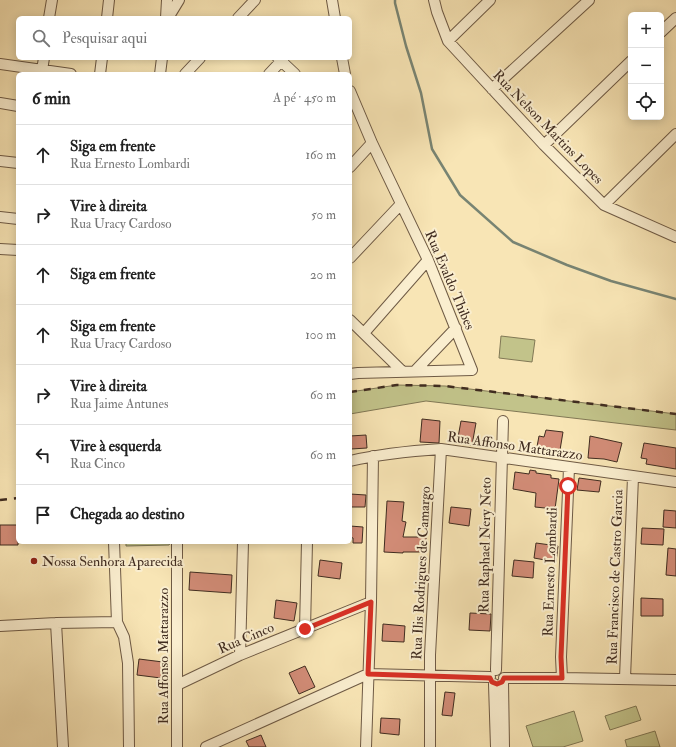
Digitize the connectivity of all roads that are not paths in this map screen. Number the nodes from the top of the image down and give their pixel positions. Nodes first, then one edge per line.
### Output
1 (52, 0) edge
2 (109, 0) edge
3 (167, 0) edge
4 (179, 0) edge
5 (255, 0) edge
6 (332, 0) edge
7 (434, 0) edge
8 (490, 0) edge
9 (589, 0) edge
10 (49, 16) edge
11 (107, 16) edge
12 (167, 16) edge
13 (168, 16) edge
14 (240, 16) edge
15 (333, 16) edge
16 (676, 18) edge
17 (664, 29) edge
18 (448, 41) junction
19 (44, 60) edge
20 (102, 60) edge
21 (162, 60) edge
22 (198, 60) edge
23 (280, 60) edge
24 (282, 60) edge
25 (342, 60) edge
26 (0, 64) edge
27 (628, 64) edge
28 (42, 70) junction
29 (56, 72) edge
30 (100, 72) edge
31 (160, 72) edge
32 (187, 72) edge
33 (271, 72) edge
34 (293, 72) edge
35 (345, 72) edge
36 (492, 89) junction
37 (352, 96) edge
38 (0, 103) edge
39 (16, 106) edge
40 (676, 134) edge
41 (372, 143) junction
42 (544, 145) junction
43 (0, 161) edge
44 (16, 163) edge
45 (352, 164) edge
46 (400, 205) junction
47 (604, 205) junction
48 (0, 217) edge
49 (16, 219) edge
50 (676, 238) edge
51 (0, 249) edge
52 (16, 250) edge
53 (352, 256) edge
54 (428, 260) junction
55 (352, 322) edge
56 (456, 328) junction
57 (364, 333) junction
58 (416, 370) junction
59 (402, 371) junction
60 (352, 374) edge
61 (503, 421) dead end
62 (441, 449) junction
63 (373, 456) junction
64 (502, 457) junction
65 (352, 461) edge
66 (569, 468) junction
67 (633, 476) junction
68 (676, 482) edge
69 (114, 544) edge
70 (177, 544) edge
71 (243, 544) edge
72 (307, 544) edge
73 (371, 602) junction
74 (117, 622) junction
75 (56, 623) junction
76 (0, 626) edge
77 (305, 629) junction
78 (240, 655) junction
79 (368, 674) junction
80 (430, 675) junction
81 (497, 678) junction
82 (562, 678) junction
83 (625, 678) junction
84 (676, 680) edge
85 (177, 685) junction
86 (63, 747) edge
87 (129, 747) edge
88 (177, 747) edge
89 (206, 747) edge
90 (366, 747) edge
91 (430, 747) edge
92 (496, 747) edge
93 (504, 747) edge

1 - 10 street
2 - 11 street
3 - 12 street
4 - 13 street
5 - 14 street
6 - 15 street
7 - 18 street, Rua Nelson Martins Lopes
8 - 18 street
9 - 36 street
16 - 17 street
18 - 36 street, Rua Nelson Martins Lopes
19 - 28 street
20 - 30 street
21 - 31 street
22 - 32 street
23 - 33 street
24 - 34 street
25 - 35 street
26 - 28 street
27 - 42 street
28 - 29 street
36 - 42 street, Rua Nelson Martins Lopes
37 - 41 street, Rua Evaldo Thibes
38 - 39 street
40 - 47 street
41 - 45 street
41 - 46 street, Rua Evaldo Thibes
42 - 47 street, Rua Nelson Martins Lopes
43 - 44 street
46 - 53 street
46 - 54 street, Rua Evaldo Thibes
47 - 50 street, Rua Nelson Martins Lopes
48 - 49 street
51 - 52 street
54 - 56 street, Rua Evaldo Thibes
54 - 57 street
55 - 57 street
56 - 58 street
56 - 58 street, Rua Evaldo Thibes
57 - 59 street
58 - 59 street, Rua Evaldo Thibes
59 - 60 street, Rua Evaldo Thibes
61 - 64 street, Rua Raphael Nery Neto
62 - 63 street, Rua Affonso Mattarazzo
62 - 64 street, Rua Affonso Mattarazzo
62 - 80 street, Rua Ilis Rodrigues de Camargo
63 - 65 street, Rua Affonso Mattarazzo
63 - 73 street
64 - 66 street, Rua Affonso Mattarazzo
64 - 81 street, Rua Raphael Nery Neto
66 - 67 street, Rua Affonso Mattarazzo
66 - 82 street, Rua Ernesto Lombardi
67 - 68 street, Rua Affonso Mattarazzo
67 - 83 street, Rua Francisco de Castro Garcia
69 - 74 street
70 - 85 street, Rua Affonso Mattarazzo
71 - 78 street
72 - 77 street
73 - 77 street, Rua Cinco
73 - 79 street
74 - 75 street
74 - 87 street
75 - 76 street
75 - 86 street
77 - 78 street, Rua Cinco
78 - 85 street, Rua Cinco
79 - 80 street
79 - 89 street
79 - 90 street
80 - 81 street
80 - 91 street, Rua Ilis Rodrigues de Camargo
81 - 82 street
81 - 92 street
81 - 93 street
82 - 83 street
83 - 84 street
85 - 88 street, Rua Affonso Mattarazzo

